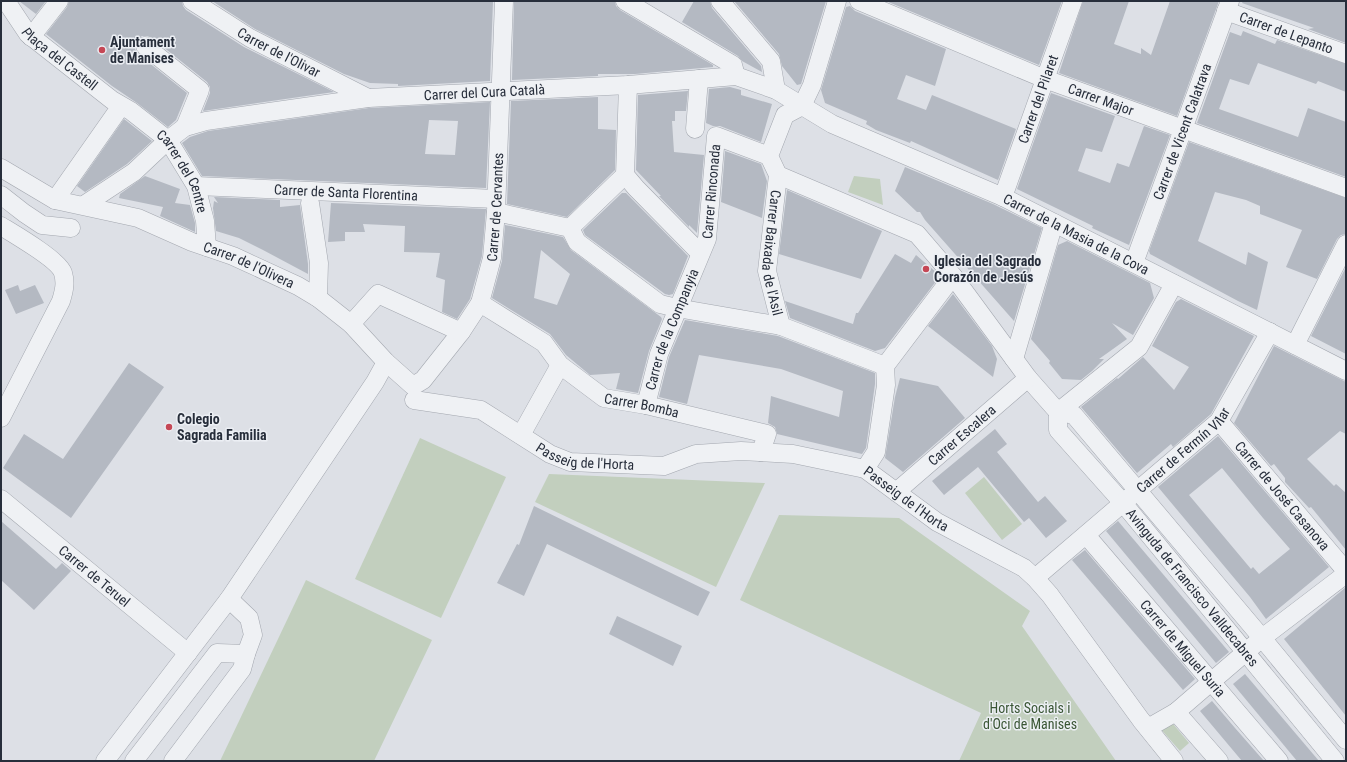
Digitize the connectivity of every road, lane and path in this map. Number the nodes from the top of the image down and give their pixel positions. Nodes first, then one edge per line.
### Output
1 (59, 1) edge
2 (192, 1) edge
3 (504, 1) edge
4 (720, 1) edge
5 (837, 1) edge
6 (859, 1) edge
7 (7, 2) edge
8 (630, 2) edge
9 (1066, 3) edge
10 (1228, 6) edge
11 (31, 37) junction
12 (145, 46) dead end
13 (1346, 54) edge
14 (736, 76) junction
15 (699, 79) junction
16 (1045, 79) junction
17 (628, 85) junction
18 (776, 90) junction
19 (501, 92) junction
20 (368, 98) junction
21 (802, 106) junction
22 (126, 108) junction
23 (185, 127) junction
24 (1182, 128) junction
25 (695, 129) dead end
26 (168, 140) junction
27 (769, 156) junction
28 (1, 168) edge
29 (625, 175) junction
30 (778, 176) junction
31 (196, 186) junction
32 (1346, 188) edge
33 (1, 194) edge
34 (1003, 197) junction
35 (55, 200) junction
36 (310, 203) dead end
37 (84, 205) junction
38 (496, 206) junction
39 (1054, 223) junction
40 (1, 226) edge
41 (71, 228) dead end
42 (570, 228) junction
43 (1346, 244) edge
44 (207, 247) junction
45 (700, 254) junction
46 (1134, 263) junction
47 (953, 276) junction
48 (1174, 284) junction
49 (318, 298) junction
50 (480, 303) junction
51 (677, 308) junction
52 (351, 324) junction
53 (781, 326) junction
54 (461, 332) junction
55 (1270, 332) junction
56 (1295, 344) junction
57 (1014, 359) junction
58 (386, 362) junction
59 (560, 365) junction
60 (885, 366) junction
61 (1346, 371) edge
62 (1028, 378) junction
63 (413, 393) junction
64 (646, 405) junction
65 (1058, 412) junction
66 (1, 418) edge
67 (1219, 421) junction
68 (521, 435) junction
69 (761, 452) junction
70 (865, 469) junction
71 (1138, 491) junction
72 (896, 492) junction
73 (1, 499) edge
74 (1123, 503) junction
75 (1086, 535) junction
76 (1346, 571) edge
77 (1346, 574) edge
78 (1035, 578) junction
79 (229, 599) junction
80 (1262, 638) junction
81 (188, 653) junction
82 (1245, 653) junction
83 (246, 654) junction
84 (1211, 680) junction
85 (1176, 712) junction
86 (1148, 728) junction
87 (1346, 740) edge
88 (105, 761) edge
89 (134, 761) edge
90 (173, 761) edge
91 (1174, 761) edge
92 (1219, 761) edge
93 (1279, 761) edge
94 (1335, 761) edge

1 - 11 street
2 - 20 street, Carrer de l'Olivar
3 - 19 street, Carrer de Cervantes
4 - 18 street
5 - 21 street
6 - 16 street, Carrer Major
7 - 11 street, Plaça del Castell
8 - 14 street
9 - 16 street, Carrer del Pilaret
10 - 13 street, Carrer de Lepanto
10 - 24 street, Carrer de Vicent Calatrava
11 - 22 street, Plaça del Castell
12 - 23 street
14 - 15 street, Carrer del Cura Català
14 - 18 street, Carrer del Cura Català
15 - 17 street, Carrer del Cura Català
15 - 25 street
16 - 24 street, Carrer Major
16 - 34 street, Carrer del Pilaret
17 - 19 street, Carrer del Cura Català
17 - 29 street
18 - 21 street, Carrer del Cura Català
19 - 20 street, Carrer del Cura Català
19 - 38 street, Carrer de Cervantes
20 - 23 street, Carrer del Cura Català
21 - 27 street
21 - 34 street, Carrer de la Masia de la Cova
22 - 26 street, Carrer del Centre
22 - 35 street
23 - 26 street, Carrer del Cura Català
24 - 32 street, Carrer Major
24 - 46 street, Carrer de Vicent Calatrava
26 - 31 street, Carrer del Centre
26 - 37 street, Carrer del Cura Català
27 - 30 street, Carrer Baixada de l'Asil
27 - 45 street, Carrer Rinconada
28 - 35 street
29 - 42 street
29 - 45 street
30 - 47 street, Avinguda de Francisco Valldecabres
30 - 53 street, Carrer Baixada de l'Asil
31 - 38 street, Carrer de Santa Florentina
31 - 44 street, Carrer del Centre
33 - 41 street
34 - 39 street, Carrer de la Masia de la Cova
35 - 37 street, Carrer de l'Olivera
36 - 49 street
37 - 44 street, Carrer de l'Olivera
38 - 42 street, Carrer de Santa Florentina
38 - 50 street, Carrer de Cervantes
39 - 46 street, Carrer de la Masia de la Cova
39 - 57 street
40 - 66 street
42 - 51 street
43 - 56 street
44 - 49 street, Carrer de l'Olivera
45 - 51 street, Carrer de la Companyia
46 - 48 street, Carrer de la Masia de la Cova
47 - 57 street, Avinguda de Francisco Valldecabres
47 - 60 street
48 - 55 street, Carrer de la Masia de la Cova
48 - 65 street
49 - 52 street, Carrer de l'Olivera
50 - 54 street, Carrer de Cervantes
50 - 59 street, Carrer Bomba
51 - 53 street
51 - 64 street, Carrer de la Companyia
52 - 54 street
52 - 58 street, Carrer de l'Olivera
53 - 60 street, Carrer Baixada de l'Asil
54 - 63 street, Carrer de Cervantes
55 - 56 street, Carrer de la Masia de la Cova
55 - 67 street, Carrer de Fermín Vilar
56 - 61 street, Carrer de la Masia de la Cova
57 - 62 street, Avinguda de Francisco Valldecabres
58 - 63 street, Carrer de l'Olivera
58 - 79 street
59 - 64 street, Carrer Bomba
59 - 68 street
60 - 70 street
62 - 65 street, Avinguda de Francisco Valldecabres
62 - 72 street, Carrer Escalera
63 - 68 street
64 - 69 street, Carrer Bomba
65 - 71 street, Avinguda de Francisco Valldecabres
65 - 74 street, Avinguda de Francisco Valldecabres
67 - 71 street, Carrer de Fermín Vilar
67 - 76 street, Carrer de José Casanova
68 - 69 street, Passeig de l'Horta
69 - 70 street, Passeig de l'Horta
70 - 72 street, Passeig de l'Horta
71 - 74 street, Carrer de Fermín Vilar
71 - 80 street, Avinguda de Francisco Valldecabres
72 - 78 street, Passeig de l'Horta
73 - 81 street, Carrer de Teruel
74 - 75 street, Carrer de Fermín Vilar
74 - 82 street, Avinguda de Francisco Valldecabres
75 - 78 street, Carrer de Fermín Vilar
75 - 84 street, Carrer de Miguel Suria
77 - 80 street
78 - 86 street, Passeig de l'Horta
79 - 81 street
79 - 83 street
80 - 82 street
80 - 87 street, Avinguda de Francisco Valldecabres
81 - 88 street
82 - 84 street
82 - 94 street, Avinguda de Francisco Valldecabres
83 - 89 street
83 - 90 street
84 - 85 street
84 - 93 street, Carrer de Miguel Suria
85 - 86 street
85 - 92 street
86 - 91 street, Passeig de l'Horta

